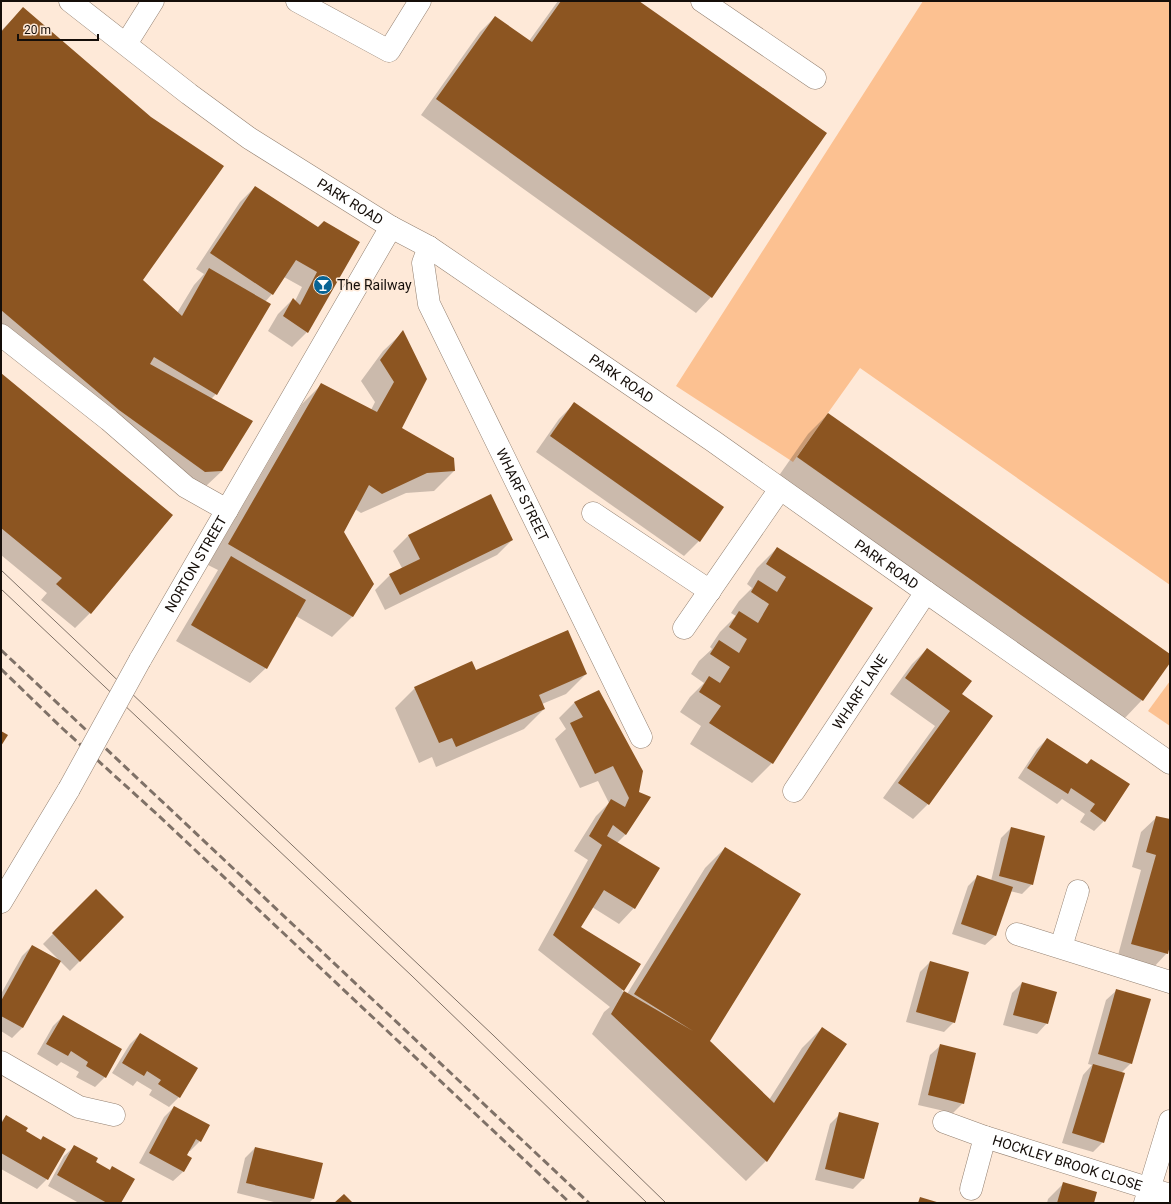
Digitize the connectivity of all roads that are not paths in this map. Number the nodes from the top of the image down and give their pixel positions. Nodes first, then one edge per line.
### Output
1 (70, 1) edge
2 (153, 1) edge
3 (296, 1) edge
4 (420, 1) edge
5 (702, 1) edge
6 (126, 44) junction
7 (815, 78) dead end
8 (391, 227) junction
9 (429, 247) junction
10 (1, 335) edge
11 (780, 489) junction
12 (227, 510) junction
13 (593, 513) dead end
14 (710, 591) junction
15 (926, 592) junction
16 (684, 628) dead end
17 (641, 737) dead end
18 (1170, 763) edge
19 (794, 792) dead end
20 (1078, 891) dead end
21 (1, 902) edge
22 (1017, 934) dead end
23 (1061, 947) junction
24 (1170, 982) edge
25 (1, 1062) edge
26 (114, 1115) dead end
27 (1170, 1121) edge
28 (944, 1122) dead end
29 (985, 1137) junction
30 (971, 1189) dead end
31 (1147, 1195) edge
32 (1170, 1195) edge

1 - 6 street, PARK ROAD
2 - 6 street
3 - 4 street
5 - 7 street
6 - 8 street, PARK ROAD
8 - 9 street, PARK ROAD
8 - 12 street, NORTON STREET
9 - 11 street, PARK ROAD
9 - 17 street, WHARF STREET
10 - 12 street
11 - 14 street
11 - 15 street, PARK ROAD
12 - 21 street, NORTON STREET, bridge
13 - 14 street
14 - 16 street
15 - 18 street, PARK ROAD
15 - 19 street, WHARF LANE
20 - 23 street
22 - 23 street
23 - 24 street
25 - 26 street
27 - 31 street
28 - 29 street, HOCKLEY BROOK CLOSE
29 - 30 street, HOCKLEY BROOK CLOSE
29 - 31 street, HOCKLEY BROOK CLOSE
31 - 32 street, HOCKLEY BROOK CLOSE

